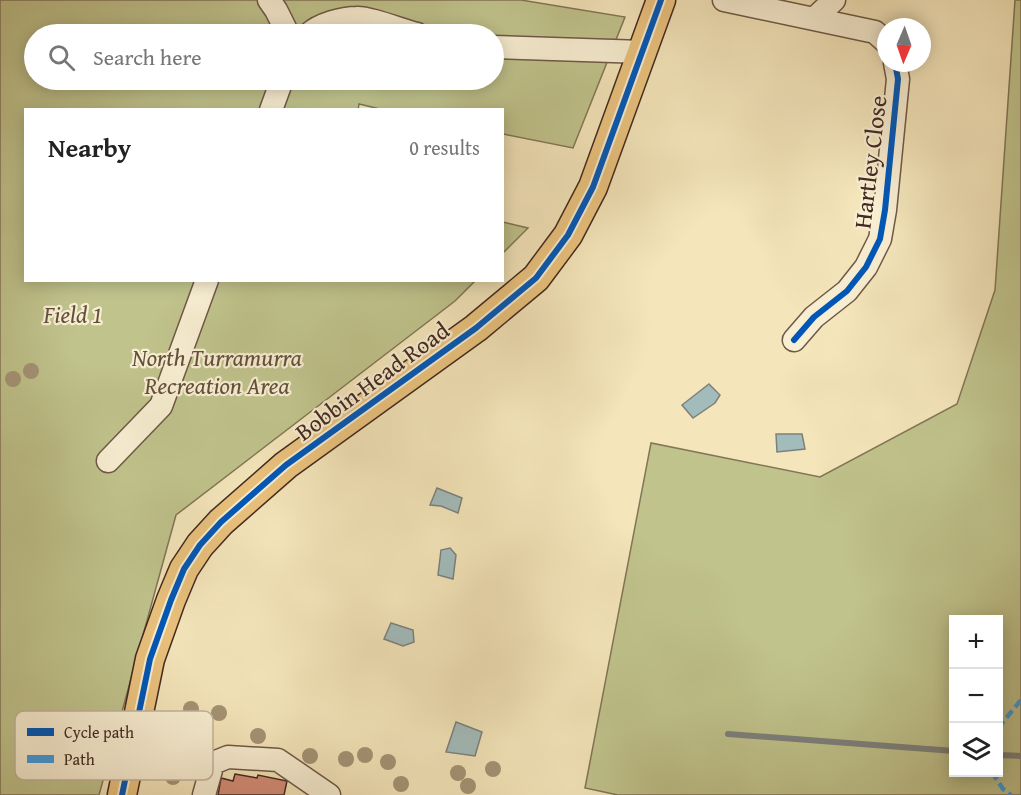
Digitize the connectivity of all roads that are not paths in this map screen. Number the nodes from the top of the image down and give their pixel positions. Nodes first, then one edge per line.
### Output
1 (269, 0) edge
2 (661, 0) edge
3 (724, 0) edge
4 (834, 0) edge
5 (814, 19) junction
6 (283, 24) edge
7 (328, 24) edge
8 (381, 24) edge
9 (877, 34) edge
10 (504, 46) edge
11 (643, 52) junction
12 (897, 72) edge
13 (278, 90) edge
14 (272, 108) edge
15 (206, 282) edge
16 (794, 340) dead end
17 (108, 461) dead end
18 (139, 711) edge
19 (213, 763) edge
20 (125, 780) edge
21 (208, 780) edge
22 (122, 795) edge
23 (204, 795) edge
24 (329, 795) edge

1 - 6 street
2 - 11 main road, Bobbin Head Road
3 - 5 street
4 - 5 street
5 - 9 street
7 - 8 street
10 - 11 street
11 - 18 main road, Bobbin Head Road
12 - 16 street, Hartley Close
13 - 14 street
15 - 17 street
19 - 24 street
20 - 22 main road, Bobbin Head Road
21 - 23 street

